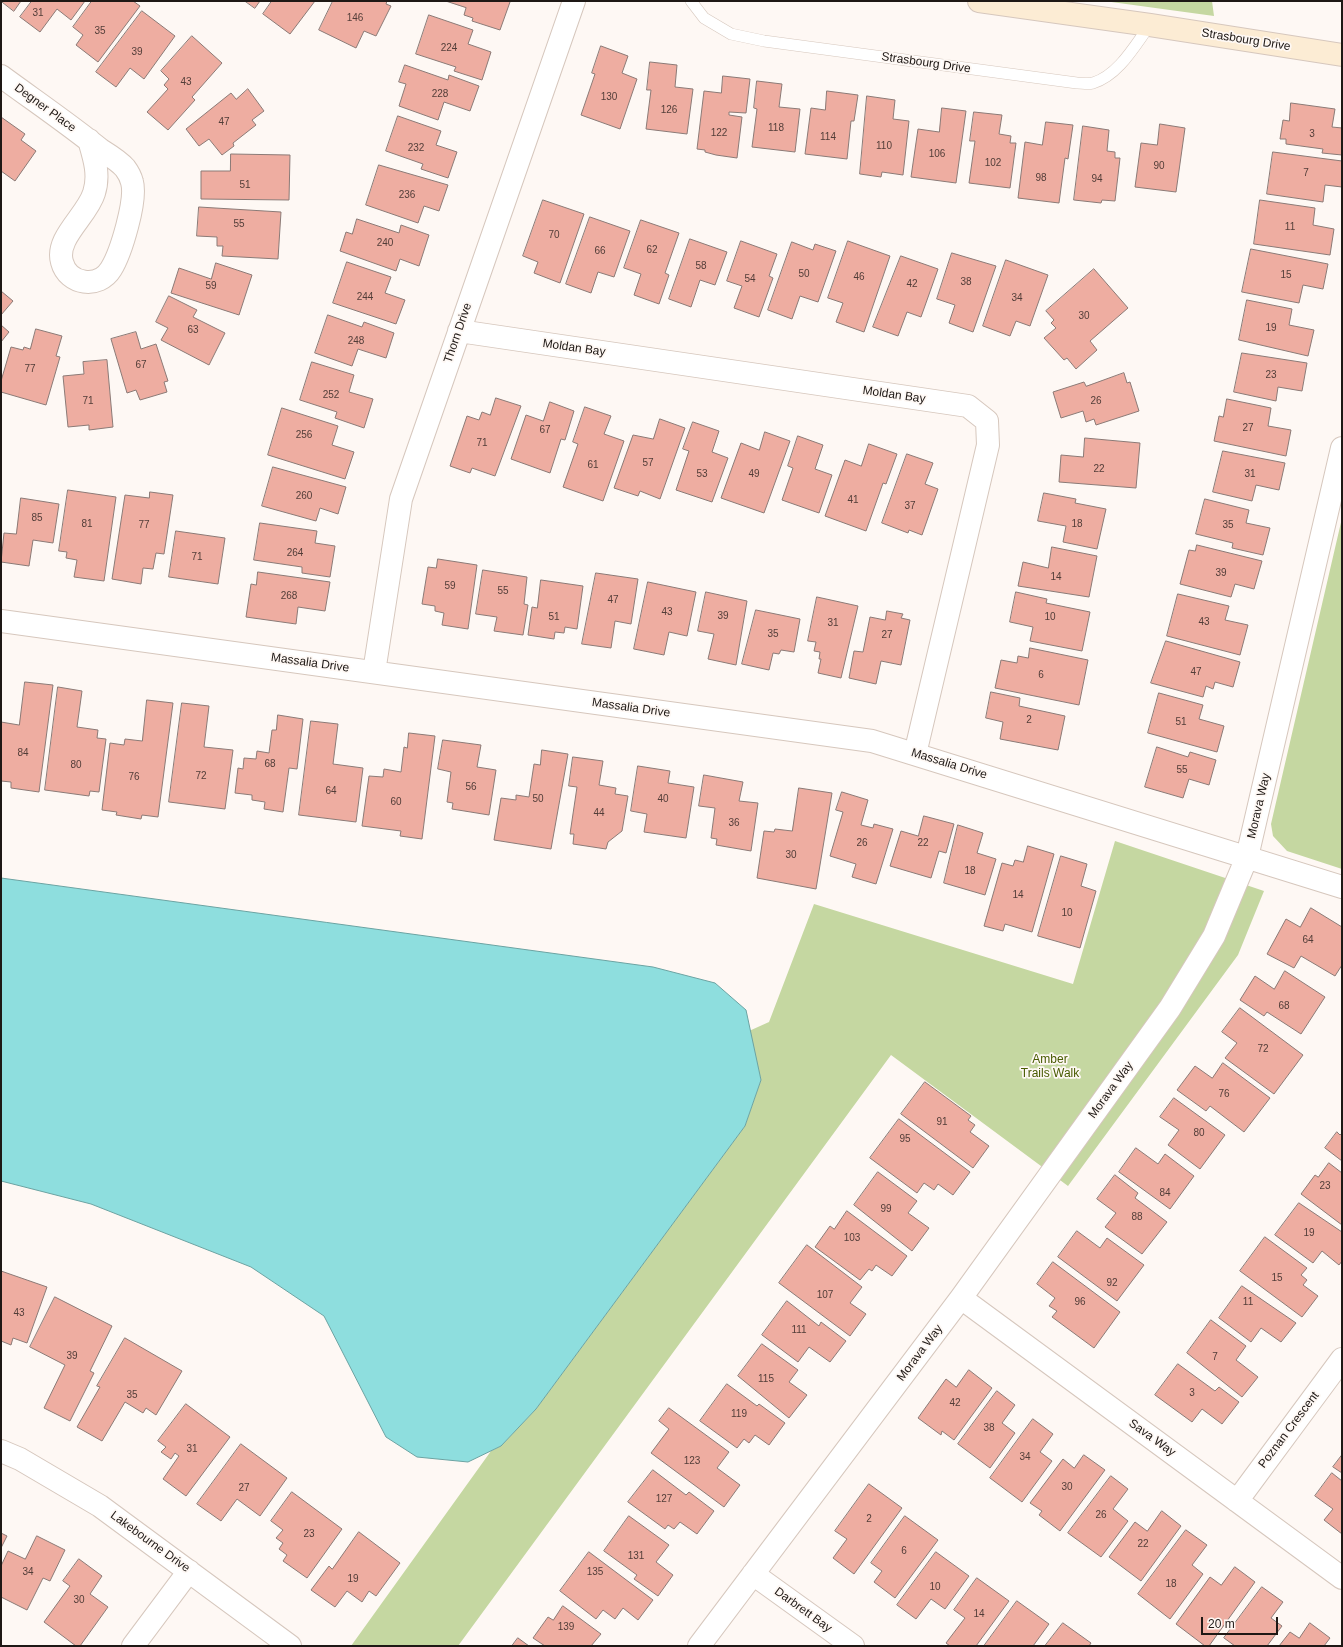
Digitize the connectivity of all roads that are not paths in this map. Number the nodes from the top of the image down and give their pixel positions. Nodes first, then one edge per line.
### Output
1 (574, 1) edge
2 (690, 1) edge
3 (979, 1) edge
4 (1150, 25) junction
5 (1342, 55) edge
6 (1, 76) edge
7 (89, 140) junction
8 (459, 331) junction
9 (1342, 448) edge
10 (1, 621) edge
11 (374, 672) junction
12 (915, 754) junction
13 (1247, 857) junction
14 (1342, 888) edge
15 (961, 1298) junction
16 (1342, 1359) edge
17 (1, 1451) edge
18 (1237, 1501) junction
19 (189, 1571) junction
20 (754, 1574) junction
21 (1342, 1578) edge
22 (133, 1646) edge
23 (290, 1646) edge
24 (699, 1646) edge
25 (853, 1646) edge

1 - 8 street, Thorn Drive
2 - 4 lane, Strasbourg Drive
3 - 4 street, Strasbourg Drive
4 - 5 street, Strasbourg Drive
6 - 7 street, Degner Place
7 - 7 street, Degner Place
8 - 11 street, Thorn Drive
8 - 12 street, Moldan Bay
9 - 13 street, Morava Way
10 - 11 street, Massalia Drive
11 - 12 street, Massalia Drive
12 - 13 street, Massalia Drive
13 - 14 street
13 - 15 street, Morava Way
15 - 18 street, Sava Way
15 - 20 street, Morava Way
16 - 18 street, Poznan Crescent
17 - 19 street, Lakebourne Drive
18 - 21 street, Sava Way
19 - 22 street
19 - 23 street, Lakebourne Drive
20 - 24 street, Morava Way
20 - 25 street, Darbrett Bay

